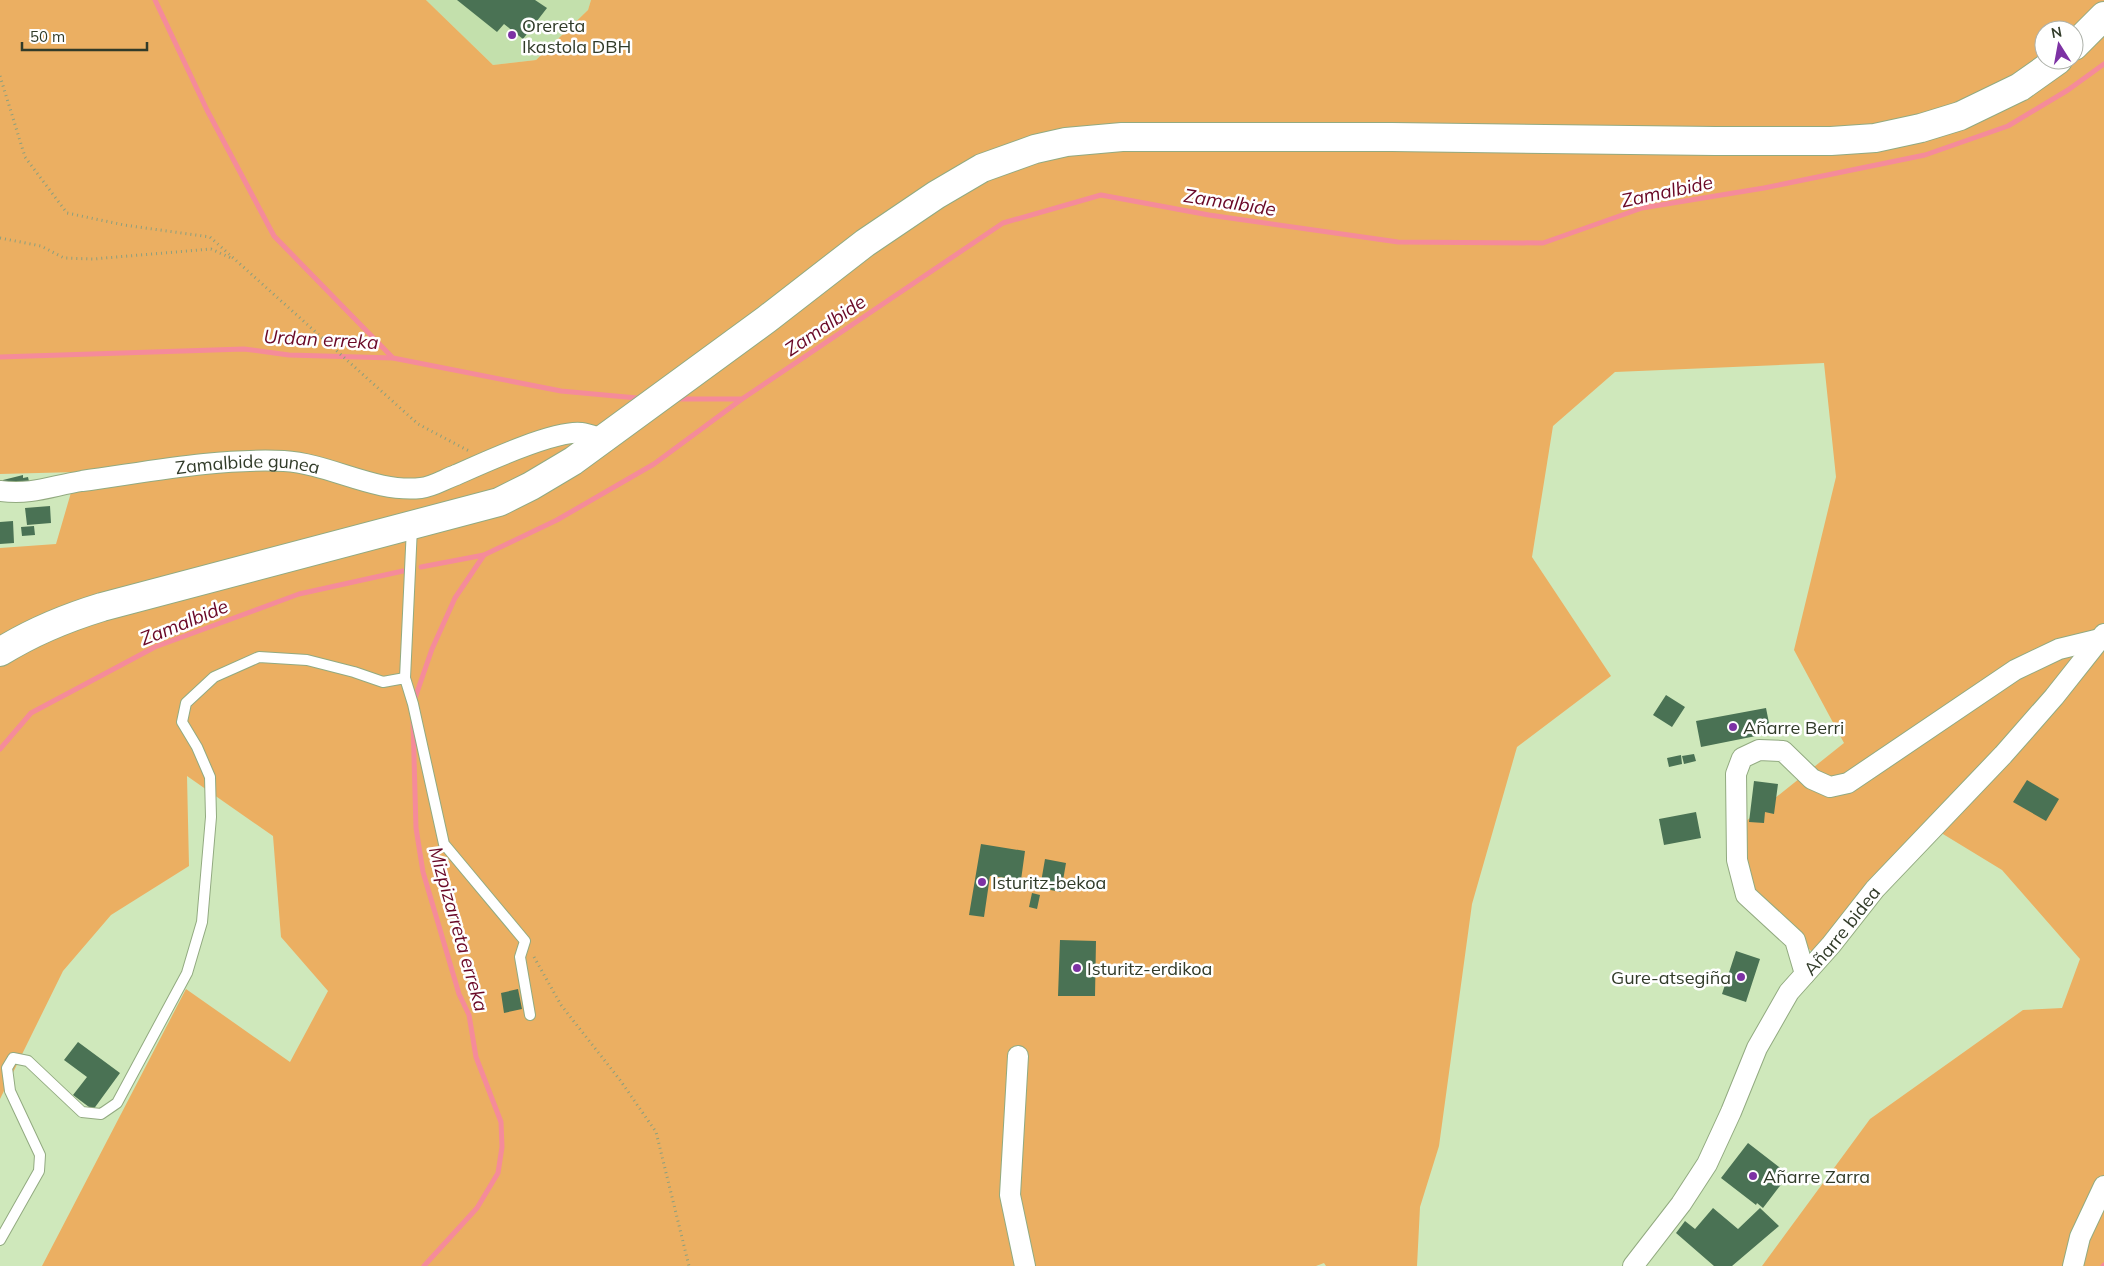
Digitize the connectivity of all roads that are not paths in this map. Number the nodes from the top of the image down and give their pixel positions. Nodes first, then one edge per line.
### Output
1 (2104, 16) edge
2 (2084, 36) edge
3 (2044, 70) edge
4 (603, 439) junction
5 (0, 491) edge
6 (412, 526) junction
7 (2102, 636) edge
8 (0, 652) edge
9 (405, 678) junction
10 (1805, 974) junction
11 (530, 1015) dead end
12 (1018, 1056) dead end
13 (2104, 1186) edge
14 (0, 1240) edge
15 (1025, 1266) edge
16 (1633, 1266) edge
17 (2073, 1266) edge

1 - 2 main road
3 - 4 main road
4 - 5 street, Zamalbide gunea
4 - 6 main road
6 - 8 main road
6 - 9 lane
7 - 10 street, Añarre bidea
7 - 10 street
9 - 11 lane
9 - 14 lane
10 - 16 street, Añarre bidea
12 - 15 street
13 - 17 street

